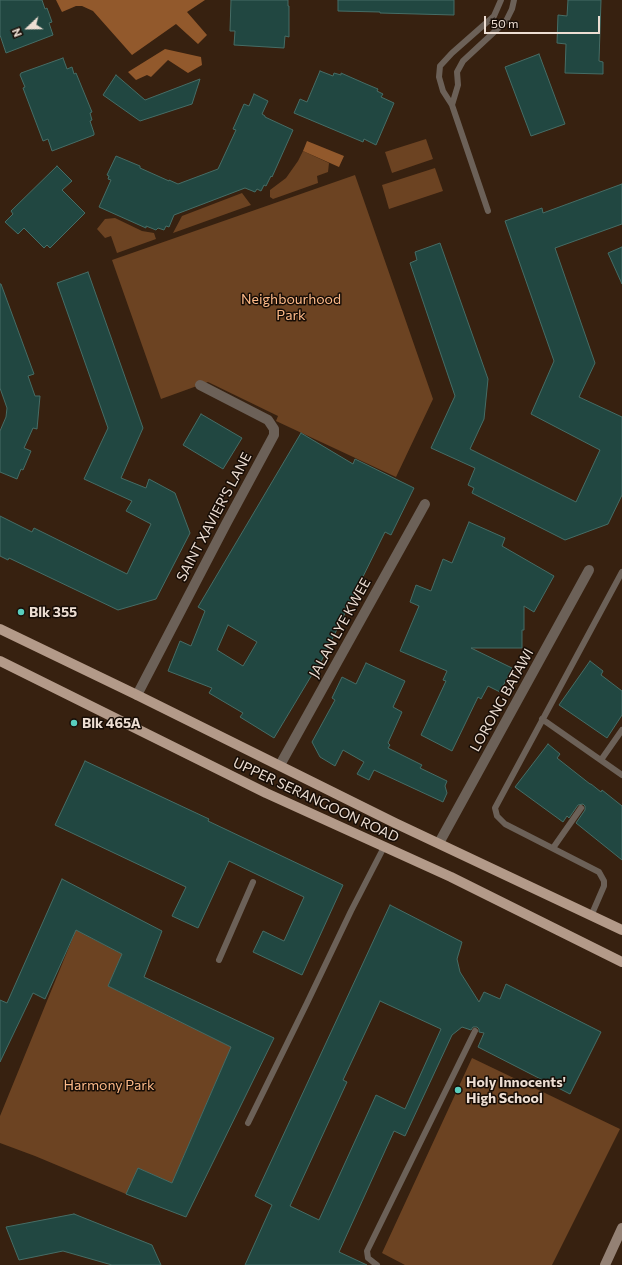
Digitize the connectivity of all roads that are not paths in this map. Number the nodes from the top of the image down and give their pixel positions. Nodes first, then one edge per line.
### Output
1 (501, 0) edge
2 (514, 0) edge
3 (452, 105) junction
4 (488, 211) dead end
5 (200, 385) dead end
6 (425, 504) dead end
7 (589, 570) dead end
8 (622, 572) edge
9 (0, 629) edge
10 (0, 661) edge
11 (137, 695) junction
12 (542, 719) junction
13 (622, 730) edge
14 (600, 760) junction
15 (280, 765) junction
16 (622, 775) edge
17 (581, 808) dead end
18 (439, 843) junction
19 (384, 847) junction
20 (553, 848) junction
21 (253, 882) dead end
22 (591, 916) junction
23 (622, 930) edge
24 (219, 960) dead end
25 (622, 962) edge
26 (475, 1031) dead end
27 (248, 1123) dead end
28 (622, 1228) edge
29 (377, 1265) edge
30 (605, 1265) edge

1 - 3 lane
2 - 3 lane
3 - 4 lane
5 - 11 street, SAINT XAVIER'S LANE
6 - 15 street, JALAN LYE KWEE
7 - 18 street, LORONG BATAWI
8 - 12 lane
9 - 11 main road, UPPER SERANGOON ROAD
10 - 19 main road, UPPER SERANGOON ROAD
11 - 15 main road, UPPER SERANGOON ROAD
12 - 14 lane
12 - 20 lane
13 - 14 lane
14 - 16 lane
15 - 18 main road, UPPER SERANGOON ROAD
17 - 20 lane
18 - 22 main road, UPPER SERANGOON ROAD
19 - 25 main road, UPPER SERANGOON ROAD
19 - 27 lane
20 - 22 lane
21 - 24 lane
22 - 23 main road, UPPER SERANGOON ROAD
26 - 29 lane
28 - 30 main road

